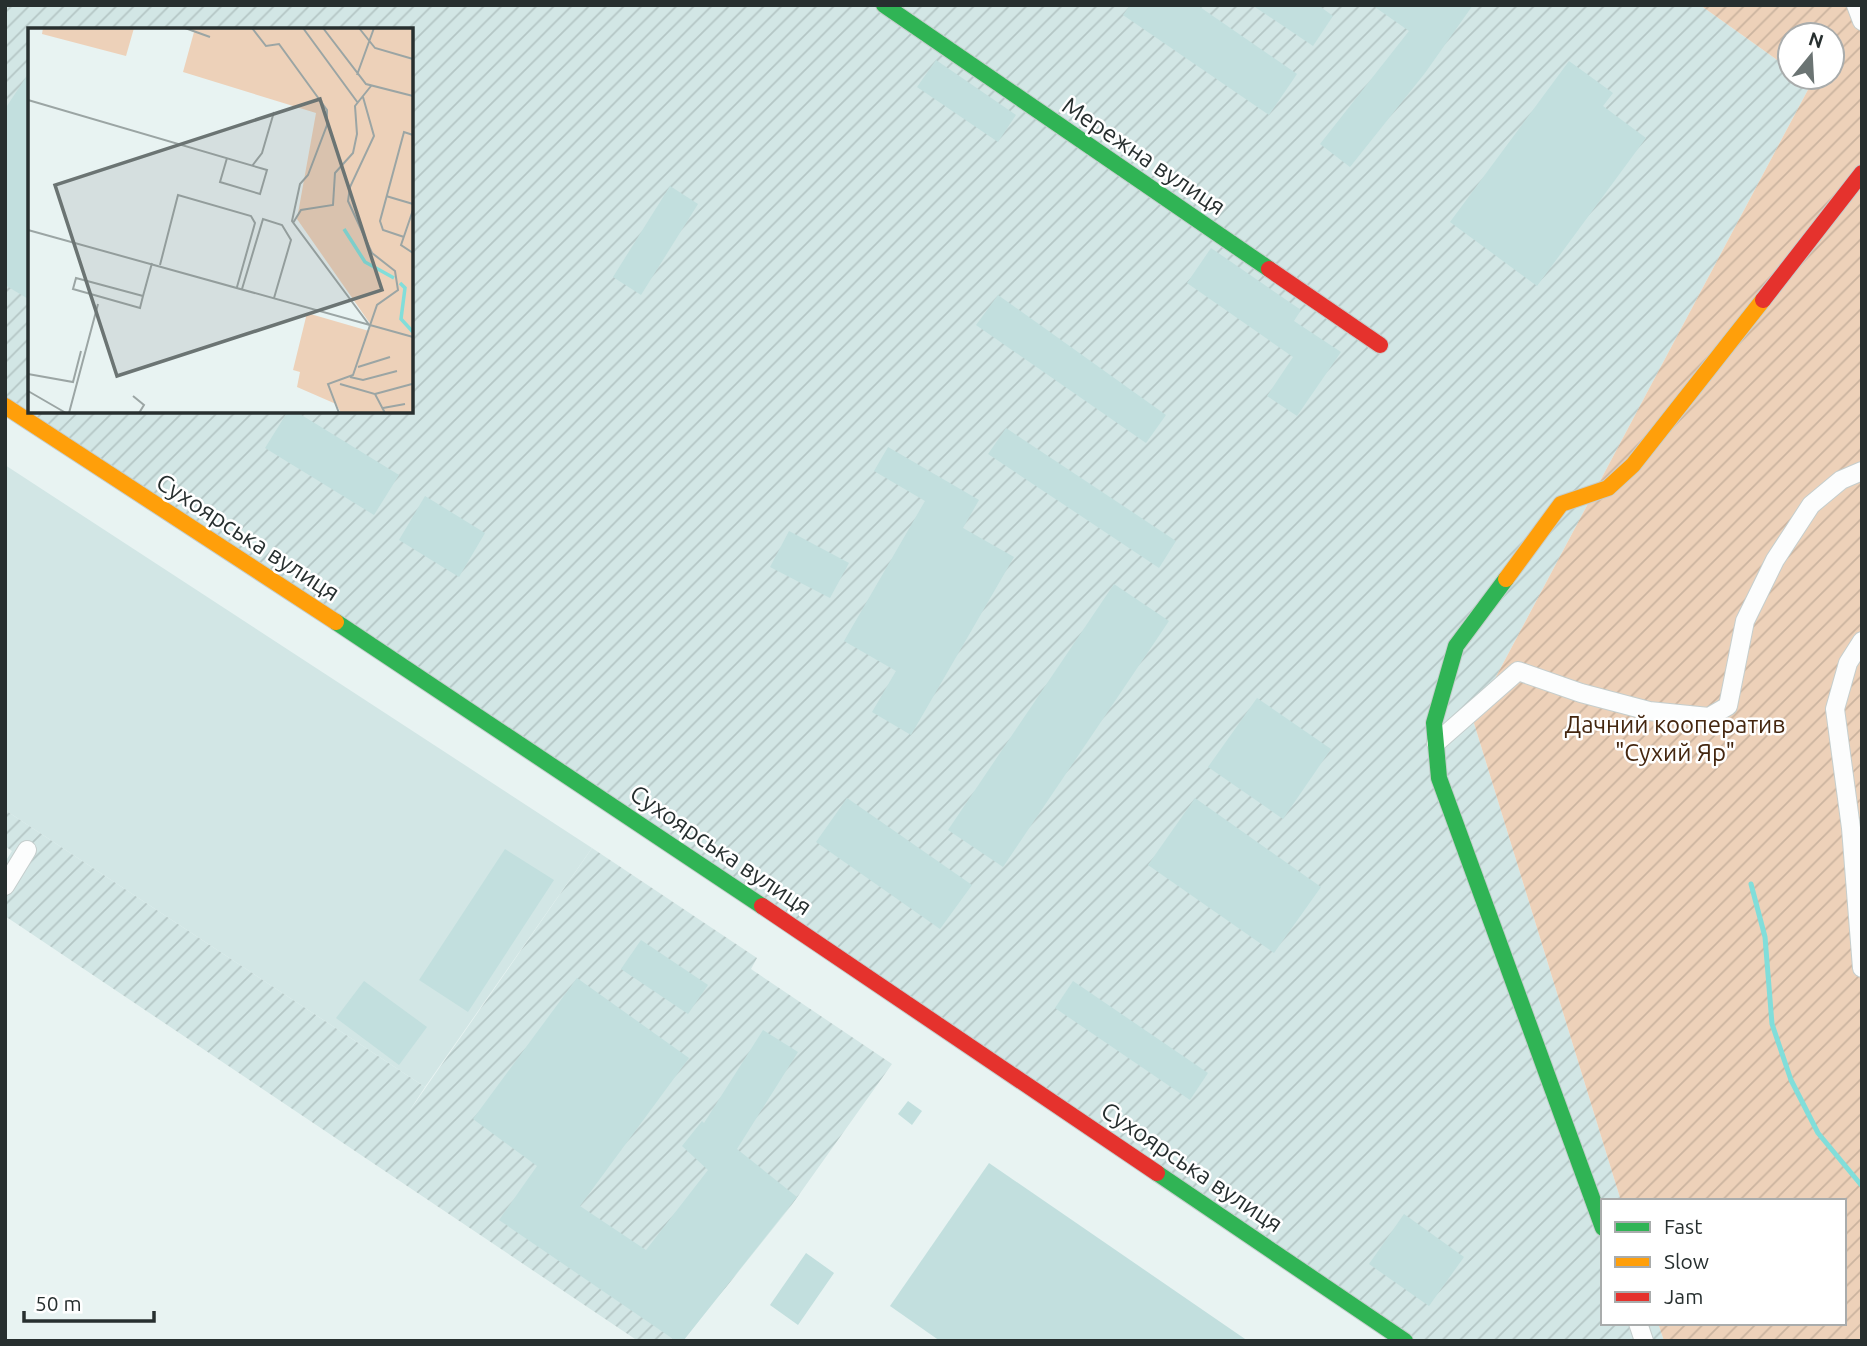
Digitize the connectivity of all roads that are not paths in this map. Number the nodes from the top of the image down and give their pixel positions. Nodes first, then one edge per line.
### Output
1 (884, 5) edge
2 (1856, 5) edge
3 (1862, 21) edge
4 (1862, 173) edge
5 (1380, 345) dead end
6 (5, 406) edge
7 (1862, 471) edge
8 (1862, 641) edge
9 (1436, 743) junction
10 (27, 850) dead end
11 (5, 886) edge
12 (1862, 968) edge
13 (1601, 1223) edge
14 (1405, 1341) edge

1 - 5 street, Мережна вулиця
2 - 3 street
4 - 9 street
6 - 14 street, Сухоярська вулиця
7 - 9 street
8 - 12 street
9 - 13 street
10 - 11 street

